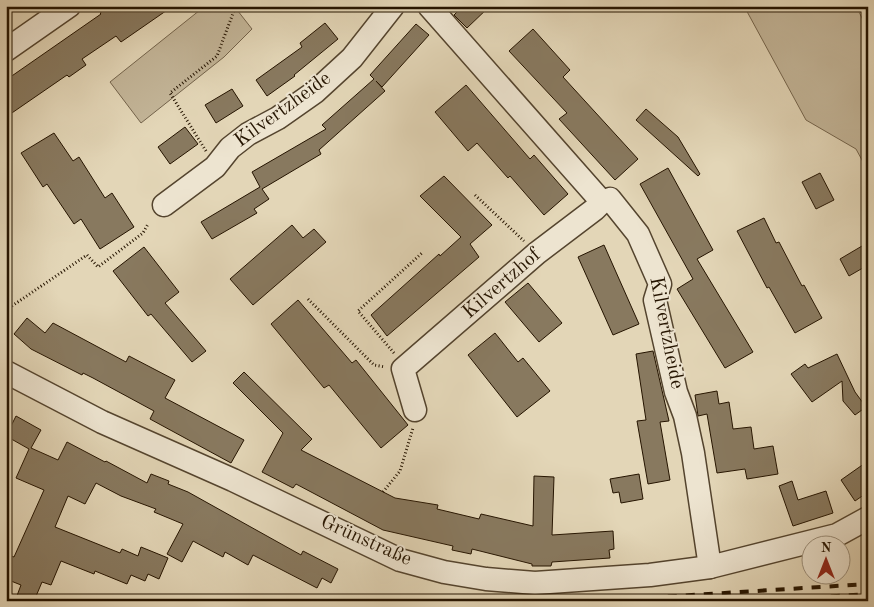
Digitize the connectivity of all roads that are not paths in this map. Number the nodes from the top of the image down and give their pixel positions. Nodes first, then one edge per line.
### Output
1 (69, 6) edge
2 (393, 6) edge
3 (429, 6) edge
4 (6, 50) edge
5 (602, 202) junction
6 (164, 205) dead end
7 (6, 372) edge
8 (415, 410) road end
9 (868, 518) edge
10 (710, 567) junction

1 - 4 street
2 - 6 street, Kilvertzheide
3 - 5 street, Kilvertzheide
5 - 8 street, Kilvertzhof
5 - 10 street, Kilvertzheide
7 - 10 street, Grünstraße
9 - 10 street, Grünstraße

